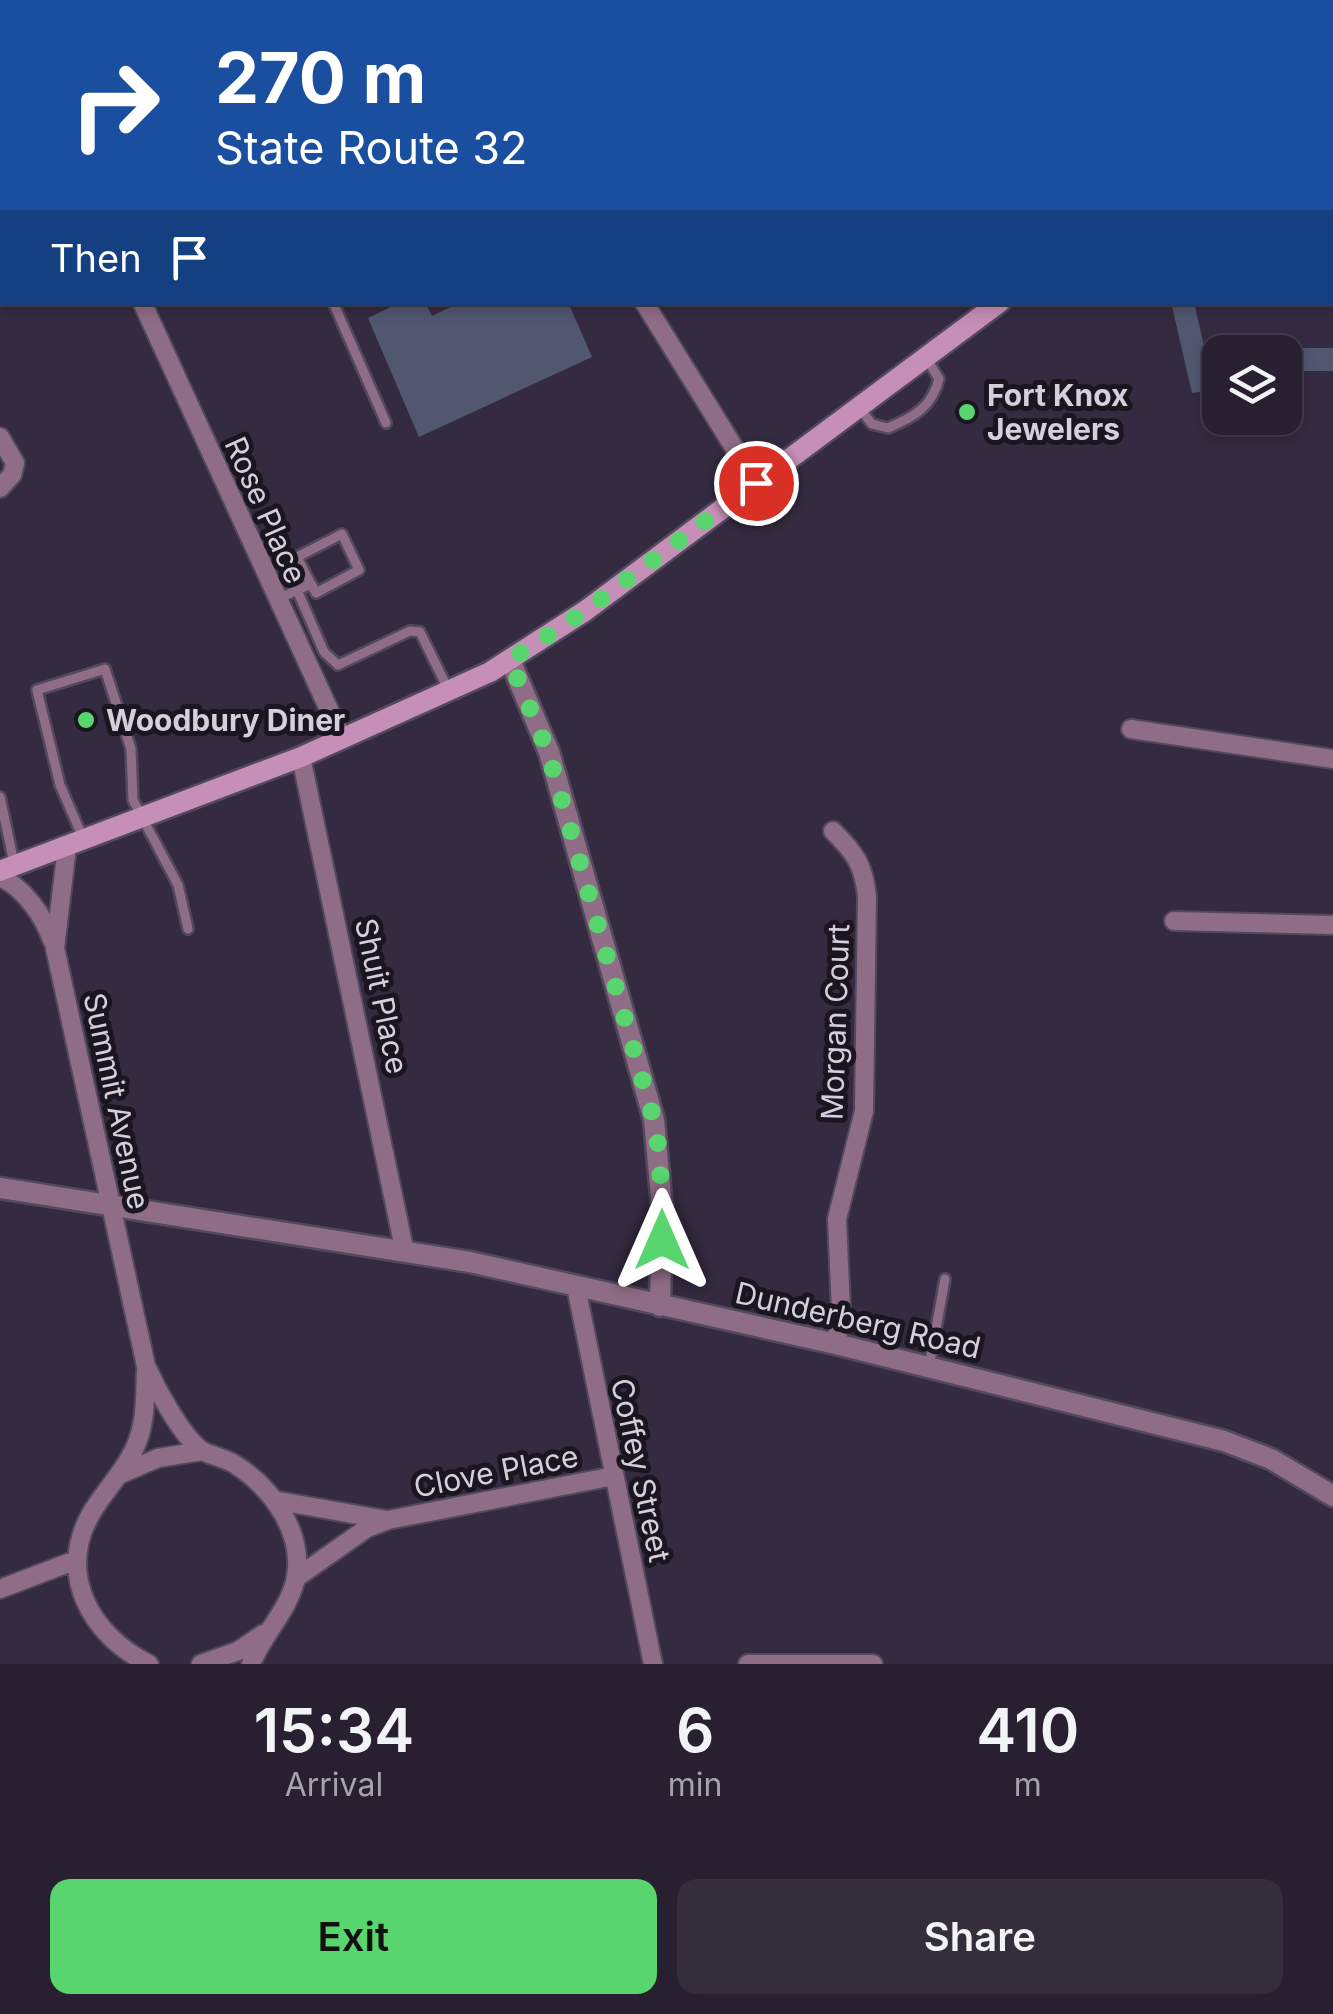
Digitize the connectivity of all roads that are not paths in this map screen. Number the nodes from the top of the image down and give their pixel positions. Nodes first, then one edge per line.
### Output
1 (143, 305) edge
2 (334, 305) edge
3 (646, 305) edge
4 (996, 305) edge
5 (926, 356) junction
6 (858, 406) junction
7 (386, 423) dead end
8 (0, 437) edge
9 (756, 483) junction
10 (0, 488) edge
11 (311, 584) junction
12 (297, 590) junction
13 (276, 600) junction
14 (510, 660) junction
15 (449, 692) junction
16 (1131, 729) dead end
17 (342, 738) junction
18 (301, 757) junction
19 (1333, 759) edge
20 (0, 798) edge
21 (139, 818) junction
22 (833, 831) dead end
23 (4, 834) edge
24 (75, 844) junction
25 (5, 871) edge
26 (1174, 922) dead end
27 (1333, 926) edge
28 (188, 929) dead end
29 (56, 948) junction
30 (0, 1188) edge
31 (110, 1202) junction
32 (404, 1248) junction
33 (946, 1280) dead end
34 (576, 1287) junction
35 (660, 1306) junction
36 (836, 1344) junction
37 (146, 1366) junction
38 (929, 1367) junction
39 (202, 1450) junction
40 (120, 1475) junction
41 (614, 1476) junction
42 (1331, 1489) edge
43 (278, 1501) junction
44 (388, 1520) junction
45 (76, 1560) junction
46 (296, 1578) junction
47 (0, 1590) edge
48 (270, 1628) junction
49 (149, 1664) edge
50 (201, 1664) edge
51 (251, 1664) edge
52 (653, 1664) edge
53 (748, 1664) edge
54 (873, 1664) edge

1 - 13 street, Rose Place
2 - 7 lane
3 - 9 street
4 - 5 main road
5 - 6 main road
5 - 6 lane
6 - 9 main road
8 - 10 street
9 - 14 main road
11 - 11 lane
11 - 12 lane
12 - 13 lane
12 - 15 lane
13 - 17 street, Rose Place
14 - 15 main road
14 - 35 street
15 - 17 main road
16 - 19 street
17 - 18 main road
18 - 21 main road
18 - 32 street, Shuit Place
20 - 23 lane
21 - 24 main road
21 - 24 lane
21 - 28 lane
22 - 36 street, Morgan Court
23 - 25 lane
24 - 25 main road
24 - 29 street, Summit Avenue
25 - 29 street
26 - 27 street
29 - 31 street, Summit Avenue
30 - 31 street, Dunderberg Road
31 - 32 street, Dunderberg Road
31 - 37 street, Summit Avenue
32 - 34 street, Dunderberg Road
33 - 38 lane
34 - 35 street, Dunderberg Road
34 - 41 street, Coffey Street
35 - 36 street, Dunderberg Road
36 - 38 street, Dunderberg Road
37 - 39 street, Summit Avenue
37 - 40 street, Summit Avenue
38 - 42 street, Dunderberg Road
39 - 40 street
39 - 43 street, Summit Avenue
40 - 45 street, Summit Avenue
41 - 44 street, Clove Place
41 - 52 street, Coffey Street
43 - 44 street, Clove Place
43 - 46 street
44 - 46 street, Clove Place
45 - 47 street
45 - 49 street
46 - 48 street
48 - 50 street
48 - 51 street
53 - 54 street

